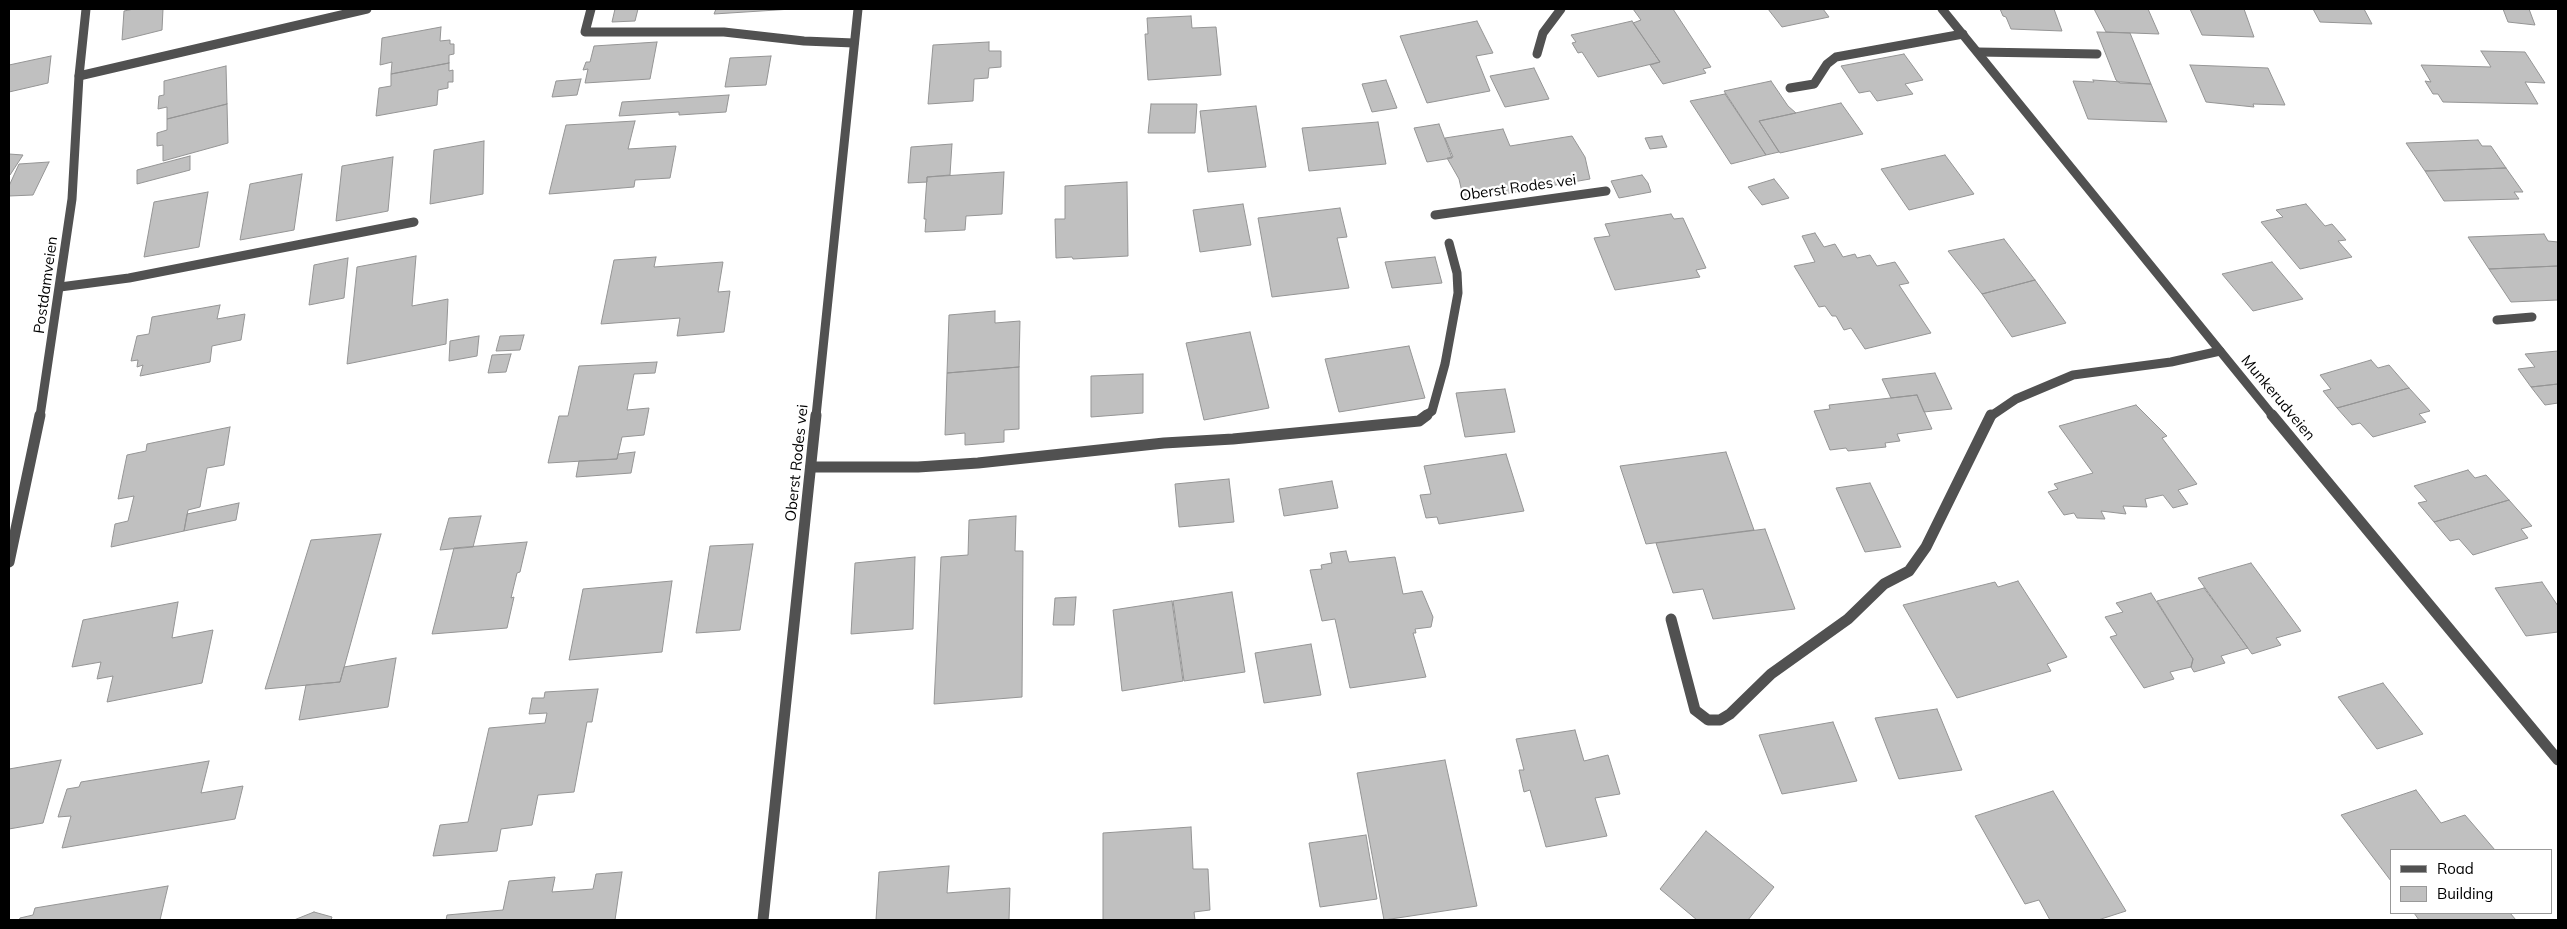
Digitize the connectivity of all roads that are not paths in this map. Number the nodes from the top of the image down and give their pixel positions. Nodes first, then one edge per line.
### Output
1 (86, 9) edge
2 (367, 9) edge
3 (591, 9) edge
4 (858, 9) edge
5 (1561, 9) edge
6 (1942, 9) edge
7 (1963, 34) junction
8 (854, 43) junction
9 (1978, 52) junction
10 (1537, 54) dead end
11 (2097, 54) dead end
12 (79, 76) junction
13 (1790, 88) dead end
14 (1606, 191) dead end
15 (1435, 215) dead end
16 (414, 222) dead end
17 (1449, 243) dead end
18 (60, 287) junction
19 (2532, 317) dead end
20 (2497, 320) dead end
21 (2220, 351) junction
22 (812, 467) junction
23 (9, 562) edge
24 (1671, 619) dead end
25 (2558, 760) edge
26 (763, 920) edge

1 - 12 street, Postdamveien
2 - 12 street
3 - 8 street
4 - 8 street, Oberst Rodes vei
5 - 10 street
6 - 7 street, Munkerudveien
7 - 9 street, Munkerudveien
7 - 13 street
8 - 22 street, Oberst Rodes vei
9 - 11 street
9 - 21 street, Munkerudveien
12 - 18 street, Postdamveien
14 - 15 street, Oberst Rodes vei
16 - 18 street
17 - 22 street
18 - 23 street, Postdamveien
19 - 20 street
21 - 24 street
21 - 25 street, Munkerudveien
22 - 26 street, Oberst Rodes vei

